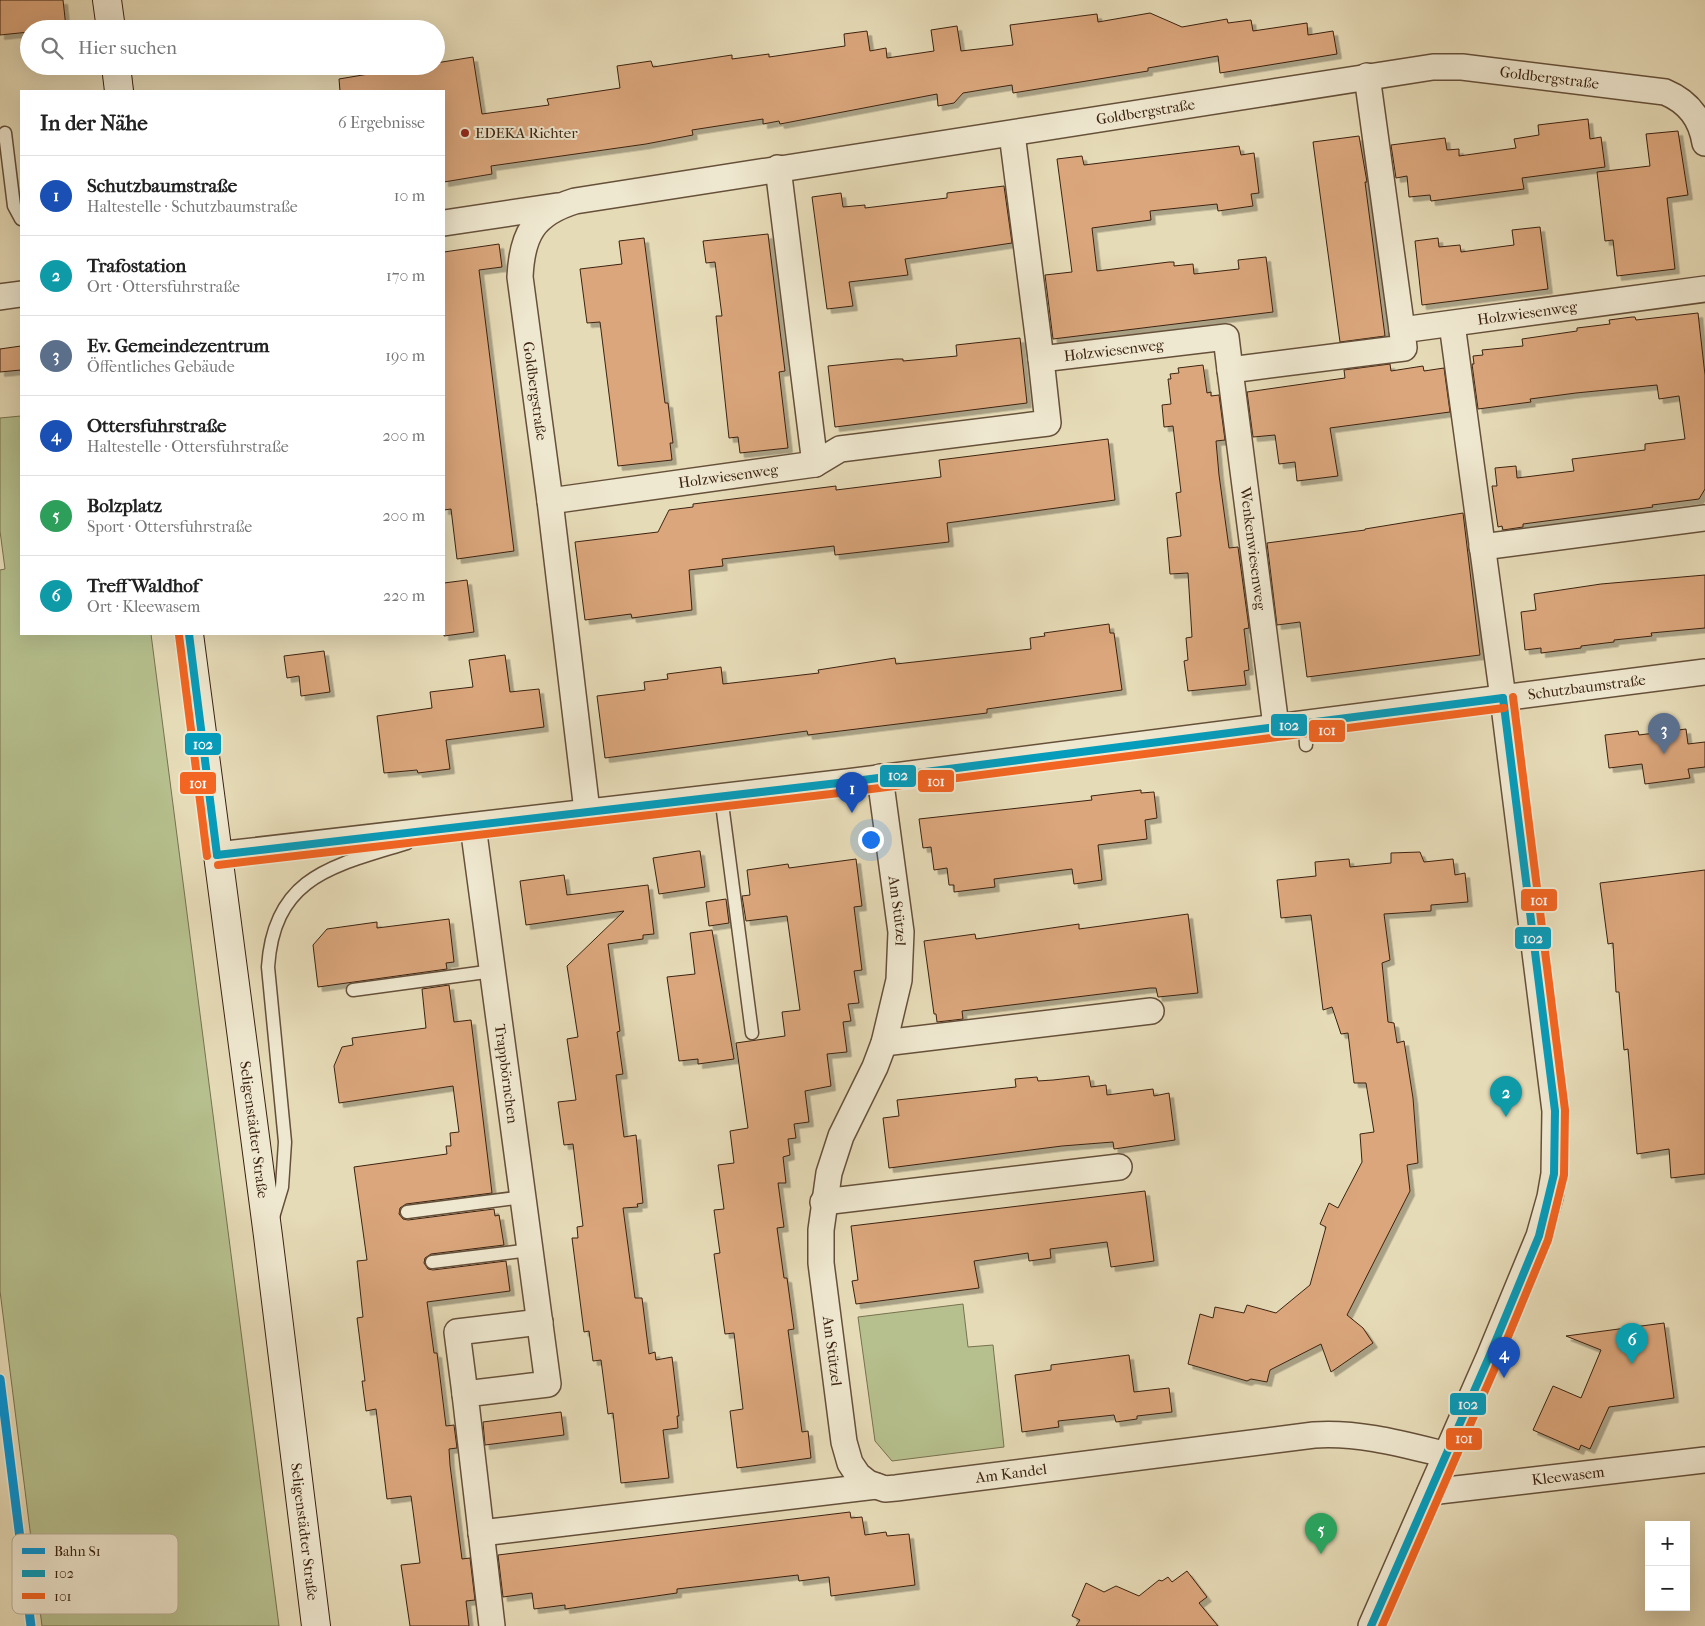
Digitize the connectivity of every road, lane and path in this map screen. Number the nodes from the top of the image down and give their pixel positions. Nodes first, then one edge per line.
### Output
1 (107, 0) edge
2 (110, 20) edge
3 (117, 75) edge
4 (1367, 76) junction
5 (119, 90) edge
6 (4, 133) dead end
7 (1012, 134) junction
8 (1705, 144) edge
9 (778, 168) junction
10 (557, 206) junction
11 (20, 217) edge
12 (445, 223) edge
13 (1705, 289) edge
14 (20, 294) edge
15 (0, 297) edge
16 (1452, 324) junction
17 (1402, 330) junction
18 (1041, 359) junction
19 (1230, 370) junction
20 (815, 464) junction
21 (550, 502) junction
22 (1705, 518) edge
23 (1482, 548) junction
24 (189, 635) edge
25 (1705, 672) edge
26 (1503, 698) junction
27 (1276, 726) junction
28 (880, 777) junction
29 (721, 796) junction
30 (587, 811) junction
31 (464, 826) junction
32 (217, 856) junction
33 (493, 971) junction
34 (353, 990) dead end
35 (1151, 1011) dead end
36 (752, 1032) dead end
37 (884, 1043) junction
38 (1119, 1167) dead end
39 (523, 1197) junction
40 (823, 1202) junction
41 (407, 1212) dead end
42 (268, 1236) junction
43 (530, 1250) junction
44 (432, 1262) dead end
45 (540, 1322) junction
46 (465, 1394) junction
47 (1447, 1455) junction
48 (1705, 1460) edge
49 (876, 1486) junction
50 (1430, 1492) junction
51 (481, 1533) junction
52 (316, 1626) edge
53 (492, 1626) edge
54 (1371, 1626) edge

1 - 2 street
3 - 5 street
4 - 7 street, Goldbergstraße
4 - 8 street, Goldbergstraße
4 - 17 street
6 - 11 lane
7 - 9 street, Goldbergstraße
7 - 18 street
9 - 10 street, Goldbergstraße
9 - 20 street
10 - 12 street
10 - 21 street, Goldbergstraße
13 - 16 street, Holzwiesenweg
14 - 15 street
16 - 17 street, Holzwiesenweg
16 - 23 street
17 - 19 street
18 - 19 street, Holzwiesenweg
18 - 20 street, Holzwiesenweg
19 - 27 street, Wenkenwiesenweg
20 - 21 street, Holzwiesenweg
21 - 30 street, Goldbergstraße
22 - 23 street
23 - 26 street
24 - 32 street, Seligenstädter Straße
25 - 26 street, Schutzbaumstraße
26 - 27 street, Schutzbaumstraße
26 - 47 street
27 - 28 street, Schutzbaumstraße
28 - 29 street, Schutzbaumstraße
28 - 37 street, Am Stützel
29 - 30 street, Schutzbaumstraße
29 - 36 lane
30 - 31 street, Schutzbaumstraße
31 - 32 street, Schutzbaumstraße
31 - 33 street, Trappbörnchen
31 - 42 lane
32 - 42 street, Seligenstädter Straße
33 - 34 lane
33 - 39 street, Trappbörnchen
35 - 37 street
37 - 40 street, Am Stützel
38 - 40 street
39 - 41 lane
39 - 43 street, Trappbörnchen
40 - 49 street, Am Stützel
42 - 52 street, Seligenstädter Straße
43 - 44 lane
43 - 45 street, Trappbörnchen
45 - 46 street, Trappbörnchen
45 - 46 street
46 - 51 street
47 - 49 street, Am Kandel
47 - 50 street
48 - 50 street, Kleewasem
49 - 51 street, Am Kandel
50 - 54 street
51 - 53 street

